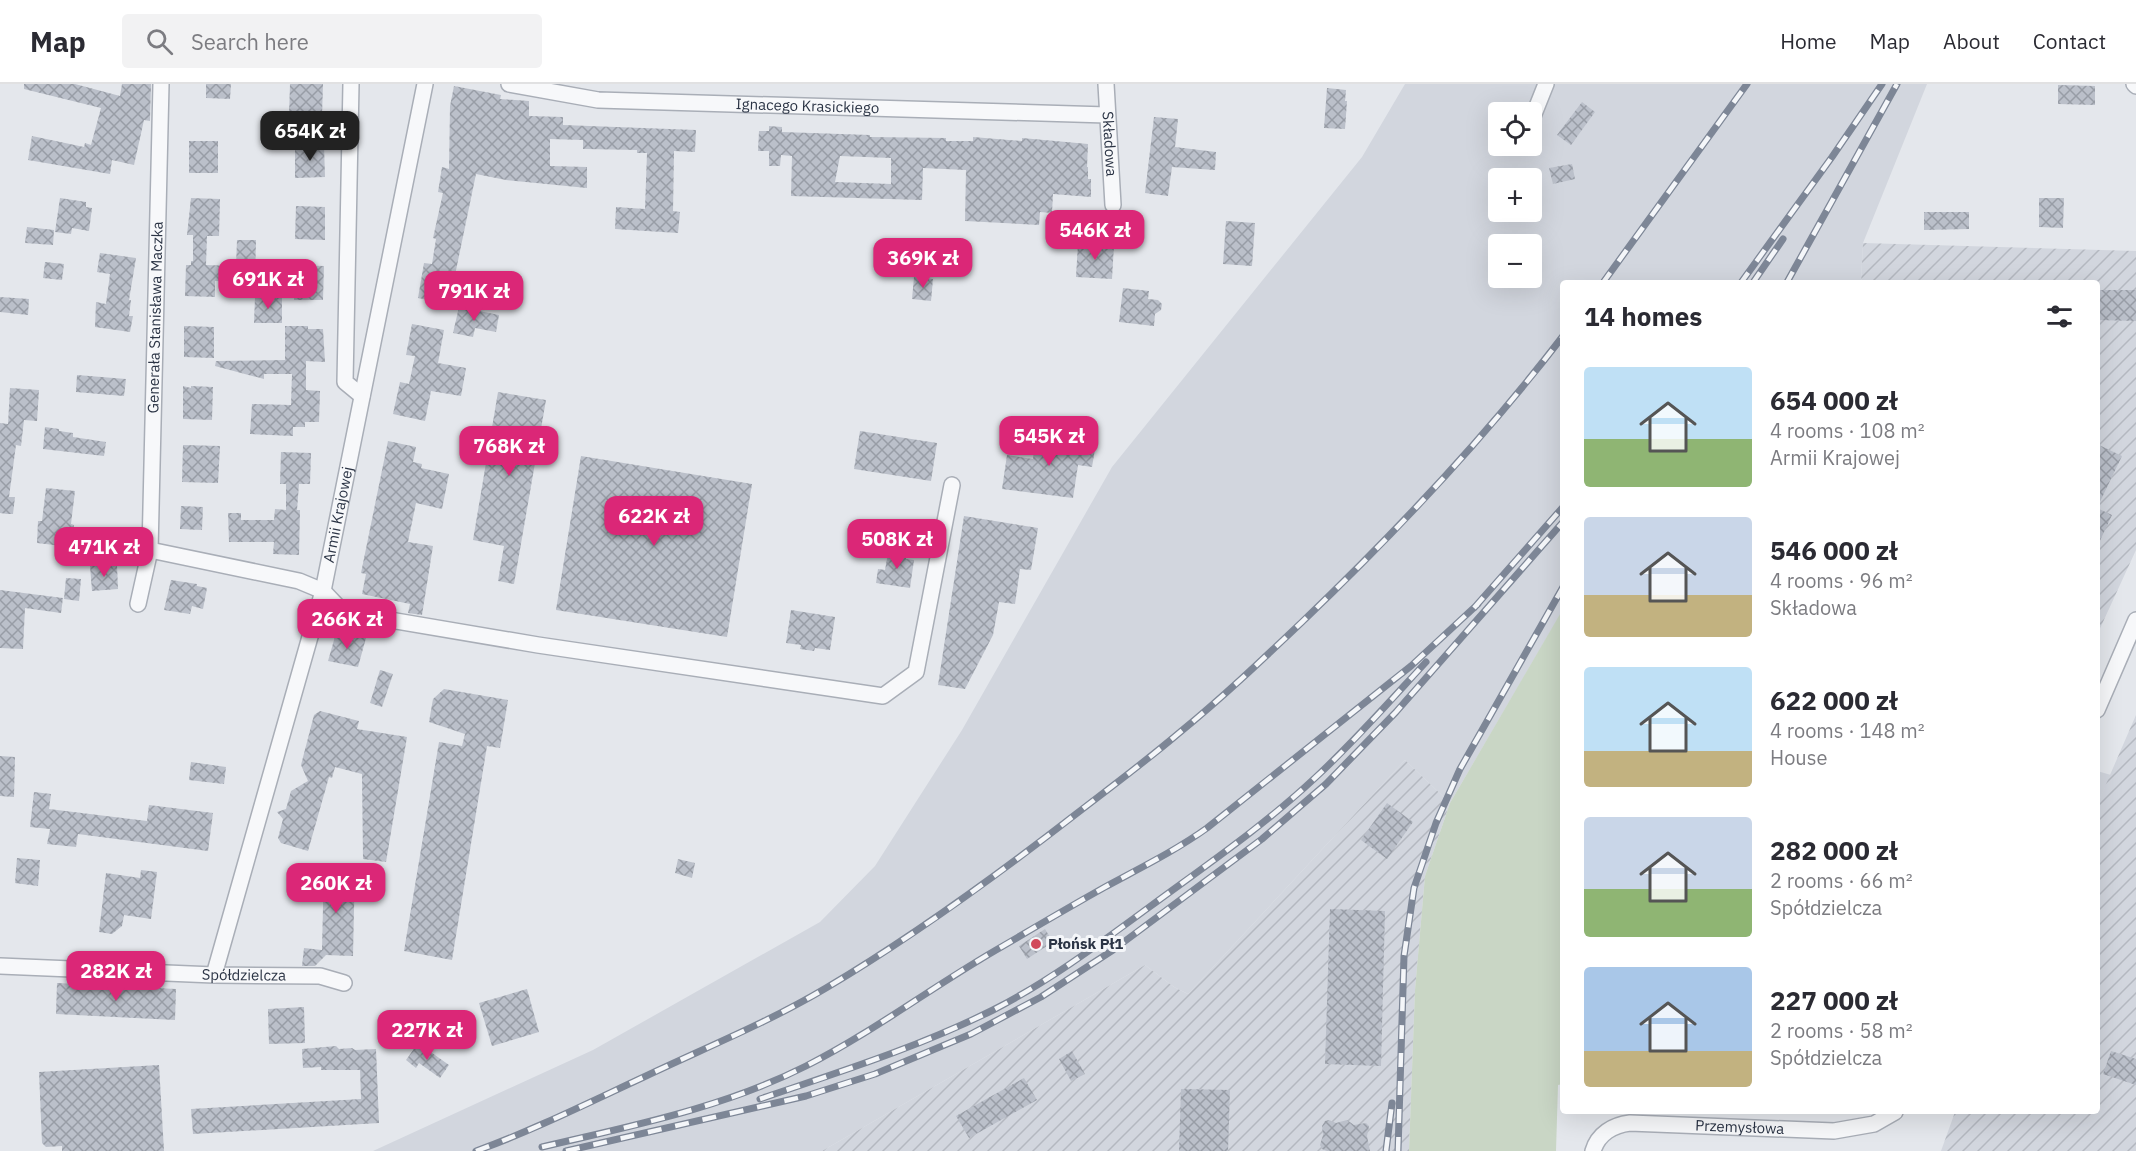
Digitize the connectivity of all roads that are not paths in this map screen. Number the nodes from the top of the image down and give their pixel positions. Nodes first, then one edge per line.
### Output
1 (161, 84) edge
2 (351, 84) edge
3 (425, 84) edge
4 (509, 84) edge
5 (1106, 84) edge
6 (1546, 84) edge
7 (1539, 102) edge
8 (1107, 115) junction
9 (1113, 205) dead end
10 (362, 396) junction
11 (952, 485) dead end
12 (150, 550) junction
13 (323, 591) junction
14 (138, 604) dead end
15 (2136, 620) edge
16 (2100, 703) edge
17 (0, 966) edge
18 (214, 975) junction
19 (344, 983) dead end
20 (1892, 1114) edge
21 (1593, 1151) edge

1 - 12 street, Generała Stanisława Maczka
2 - 10 street
3 - 10 street, Armii Krajowej
4 - 8 street, Ignacego Krasickiego
5 - 8 street, Składowa
6 - 7 street
8 - 9 street, Składowa
10 - 13 street, Armii Krajowej
11 - 13 street
12 - 13 street
12 - 14 street, Generała Stanisława Maczka
13 - 18 street, Armii Krajowej
15 - 16 street
17 - 18 street, Spółdzielcza
18 - 19 street, Spółdzielcza
20 - 21 street, Przemysłowa

